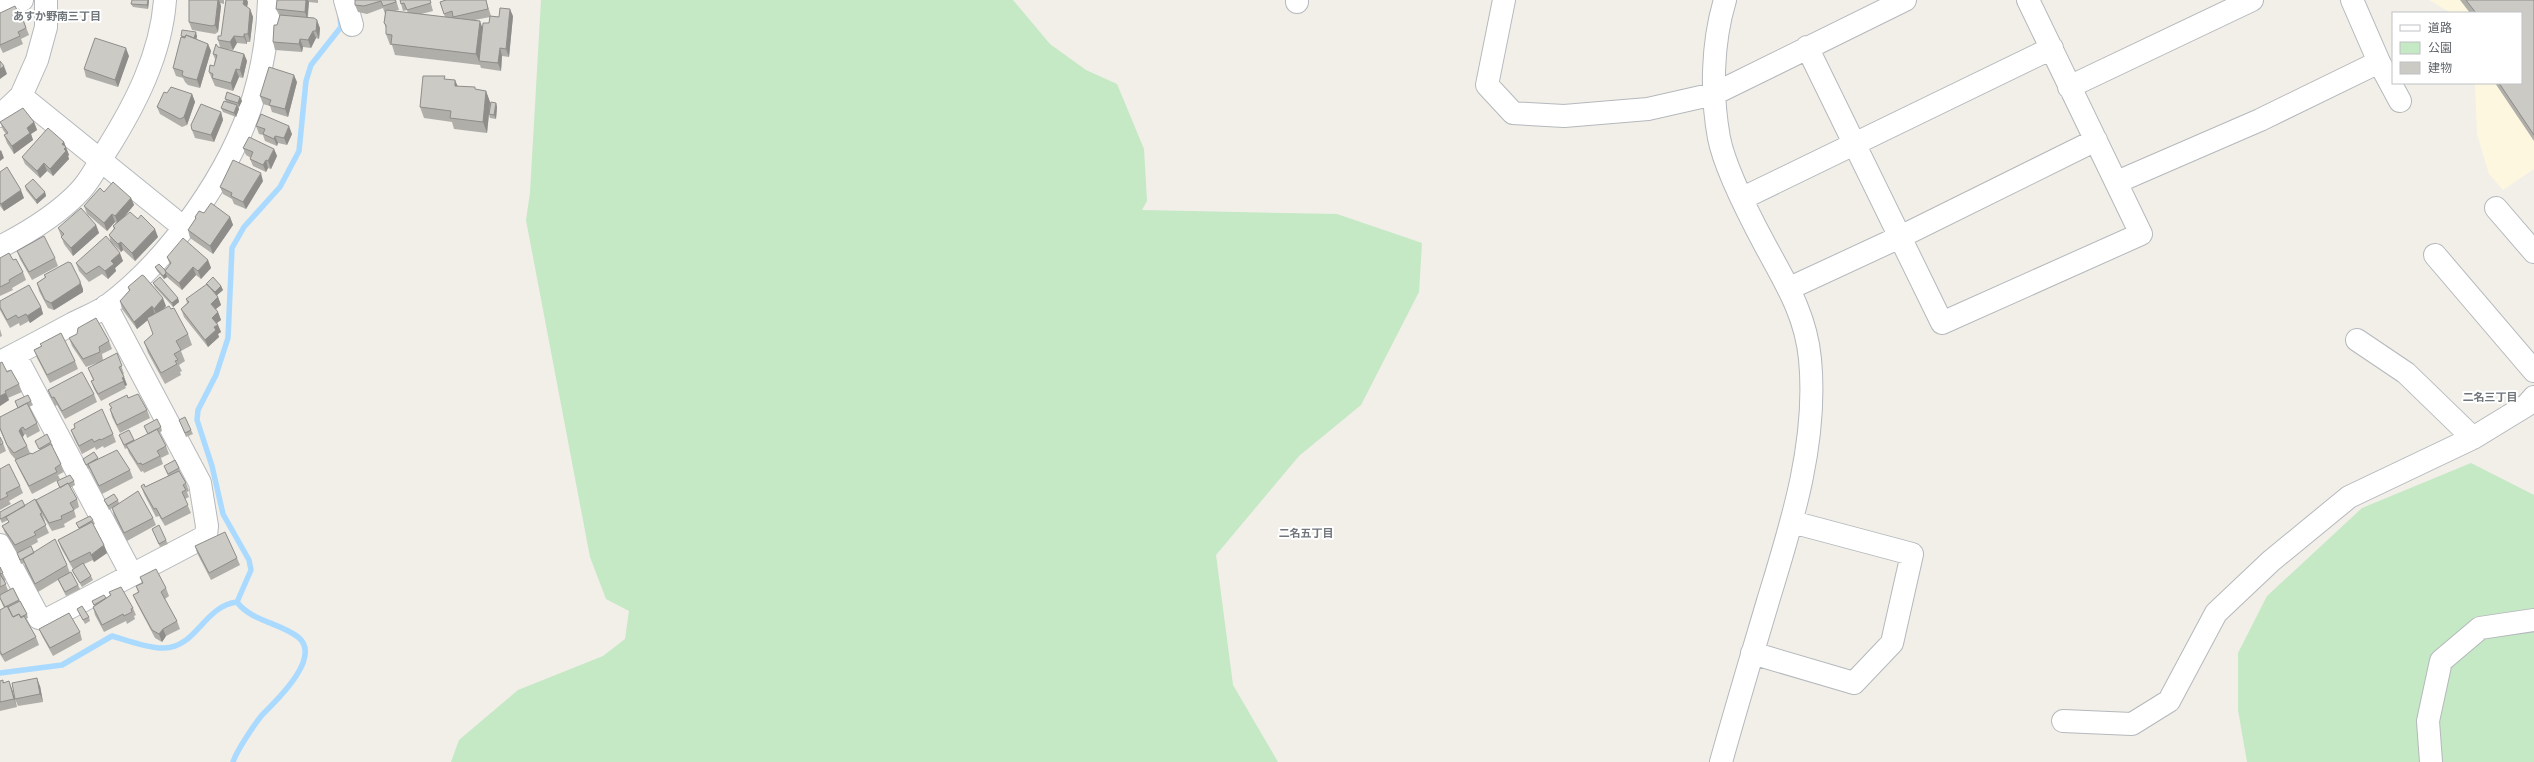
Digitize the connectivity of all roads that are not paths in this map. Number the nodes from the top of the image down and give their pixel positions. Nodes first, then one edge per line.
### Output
1 (22, 0) edge
2 (46, 0) edge
3 (165, 0) edge
4 (269, 0) edge
5 (345, 0) edge
6 (1504, 0) edge
7 (1725, 0) edge
8 (1905, 0) edge
9 (2028, 0) edge
10 (2252, 0) edge
11 (2352, 0) edge
12 (0, 11) edge
13 (352, 25) dead end
14 (1807, 47) junction
15 (2052, 48) junction
16 (2379, 62) junction
17 (2069, 86) junction
18 (1714, 94) junction
19 (21, 96) junction
20 (2400, 101) dead end
21 (0, 116) edge
22 (2096, 140) junction
23 (1853, 144) junction
24 (102, 159) junction
25 (2117, 182) junction
26 (1743, 198) junction
27 (2496, 208) dead end
28 (183, 227) junction
29 (1900, 237) junction
30 (0, 247) edge
31 (2534, 252) edge
32 (2435, 255) dead end
33 (1790, 288) junction
34 (106, 306) junction
35 (2357, 340) dead end
36 (7, 358) edge
37 (2534, 371) edge
38 (2534, 397) edge
39 (2473, 438) junction
40 (1792, 522) junction
41 (1, 549) edge
42 (132, 575) junction
43 (2534, 620) edge
44 (1752, 654) junction
45 (2063, 721) dead end
46 (1721, 762) edge
47 (2431, 762) edge

1 - 12 street
2 - 19 street
3 - 24 street
4 - 28 street
5 - 13 street
6 - 18 street
7 - 18 street
8 - 14 street
9 - 15 street
10 - 17 street
11 - 16 street
14 - 18 street
14 - 23 street
15 - 17 street
15 - 23 street
16 - 20 street
16 - 25 street
17 - 22 street
18 - 26 street
19 - 21 street
19 - 24 street
22 - 25 street
22 - 29 street
23 - 26 street
23 - 29 street
24 - 28 street
24 - 30 street
25 - 29 street
26 - 33 street
27 - 31 street
28 - 34 street
29 - 33 street
32 - 37 street
33 - 40 street
34 - 36 street
34 - 42 street
35 - 39 street
36 - 42 street
38 - 39 street
39 - 45 street
40 - 44 street
40 - 44 street
41 - 42 street
43 - 47 street
44 - 46 street

